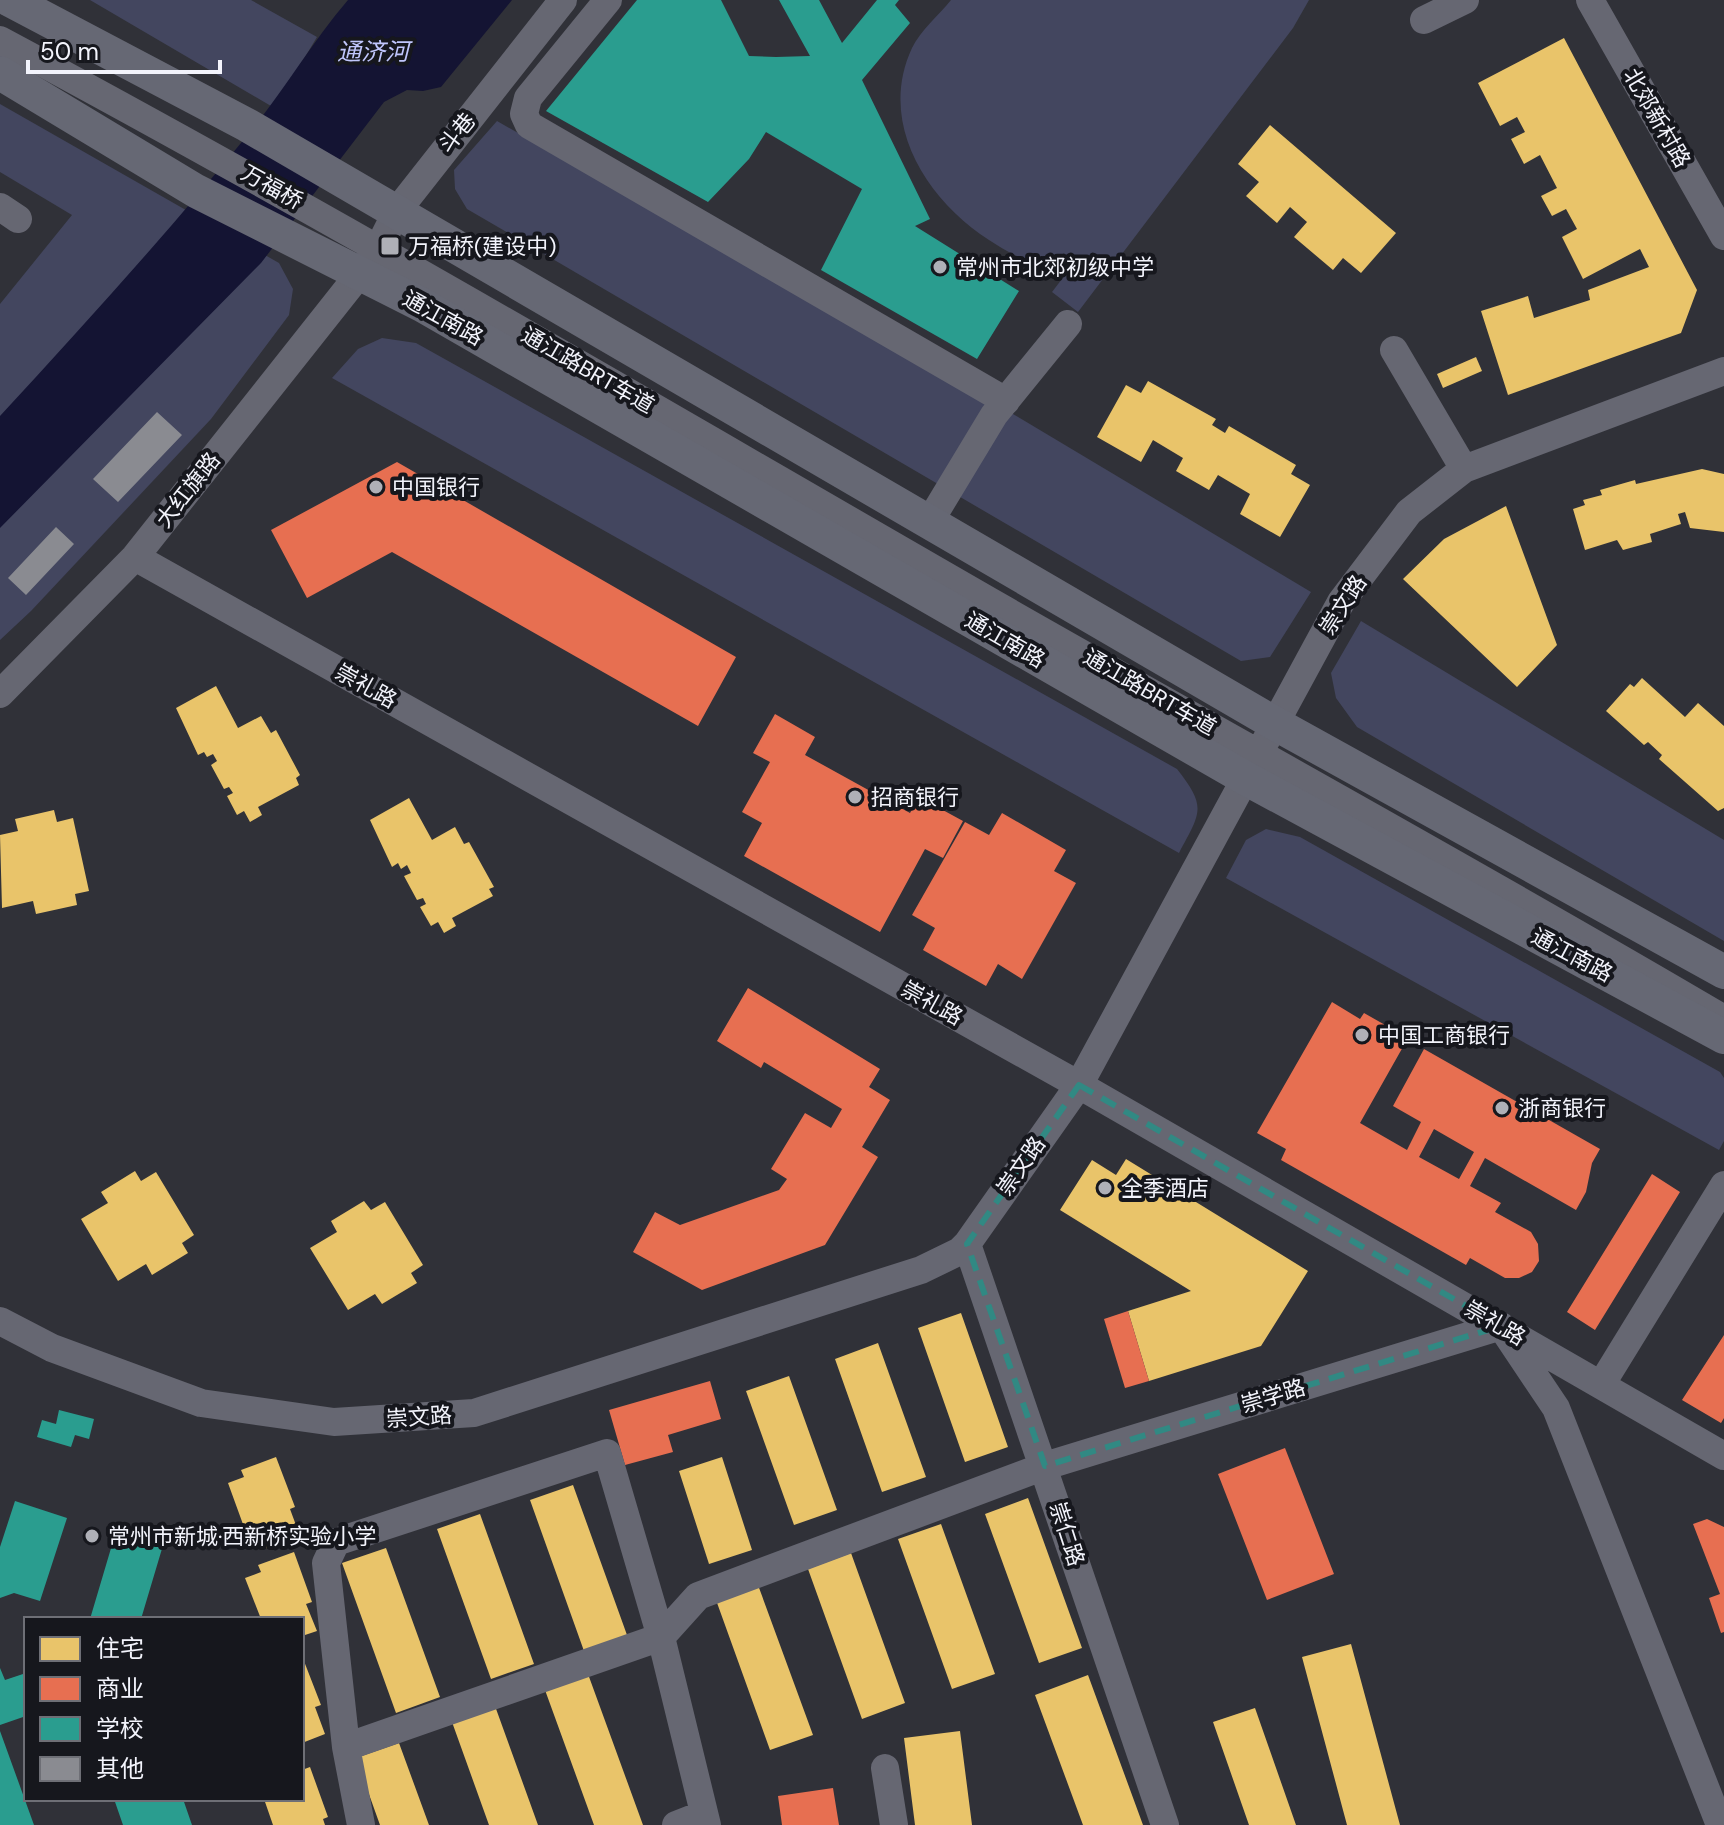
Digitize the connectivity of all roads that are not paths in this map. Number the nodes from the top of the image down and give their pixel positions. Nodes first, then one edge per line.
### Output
1 (563, 0) edge
2 (608, 0) edge
3 (1465, 0) edge
4 (1590, 0) edge
5 (1424, 20) dead end
6 (6, 26) edge
7 (332, 199) joint
8 (1724, 236) edge
9 (289, 238) joint
10 (380, 241) junction
11 (1068, 324) dead end
12 (1394, 350) dead end
13 (1724, 371) edge
14 (1006, 401) junction
15 (1464, 469) junction
16 (930, 521) junction
17 (135, 557) junction
18 (0, 694) edge
19 (1261, 749) junction
20 (1724, 972) edge
21 (1724, 1000) edge
22 (1724, 1019) edge
23 (1724, 1037) edge
24 (1079, 1085) junction
25 (1724, 1185) edge
26 (967, 1244) junction
27 (0, 1321) edge
28 (1501, 1326) junction
29 (1601, 1385) junction
30 (1724, 1456) edge
31 (1045, 1466) junction
32 (661, 1637) junction
33 (346, 1747) junction
34 (885, 1768) dead end
35 (706, 1820) edge
36 (361, 1825) edge
37 (676, 1825) edge
38 (894, 1825) edge
39 (1165, 1825) edge
40 (1720, 1825) edge

1 - 10 street, 斗巷
2 - 14 street
3 - 5 street
4 - 8 street, 北郊新村路
6 - 7 main road, 万福桥
6 - 9 main road, 万福桥
7 - 10 main road, 通江南路
9 - 10 main road, 通江南路
10 - 16 main road, 通江南路
10 - 17 street, 大红旗路
10 - 19 main road, 通江南路
10 - 19 street, 通江路BRT车道
11 - 14 street
12 - 15 street
13 - 15 street, 崇文路
14 - 16 street
15 - 19 street, 崇文路
16 - 19 main road, 通江南路
17 - 18 street, 大红旗路
17 - 24 street, 崇礼路
19 - 20 main road, 通江南路
19 - 21 street, 通江路BRT车道
19 - 22 street, 通江路BRT车道
19 - 23 main road, 通江南路
19 - 24 street, 崇文路
24 - 26 street, 崇文路
24 - 28 street, 崇礼路
25 - 29 street
26 - 27 street, 崇文路
26 - 31 street, 崇仁路
28 - 29 street, 崇礼路
28 - 31 street, 崇学路
28 - 40 street
29 - 30 street, 崇礼路
31 - 32 street, 崇学路
31 - 39 street, 崇仁路
32 - 33 street
32 - 33 street
32 - 35 street
33 - 36 street
34 - 38 street
35 - 37 street

